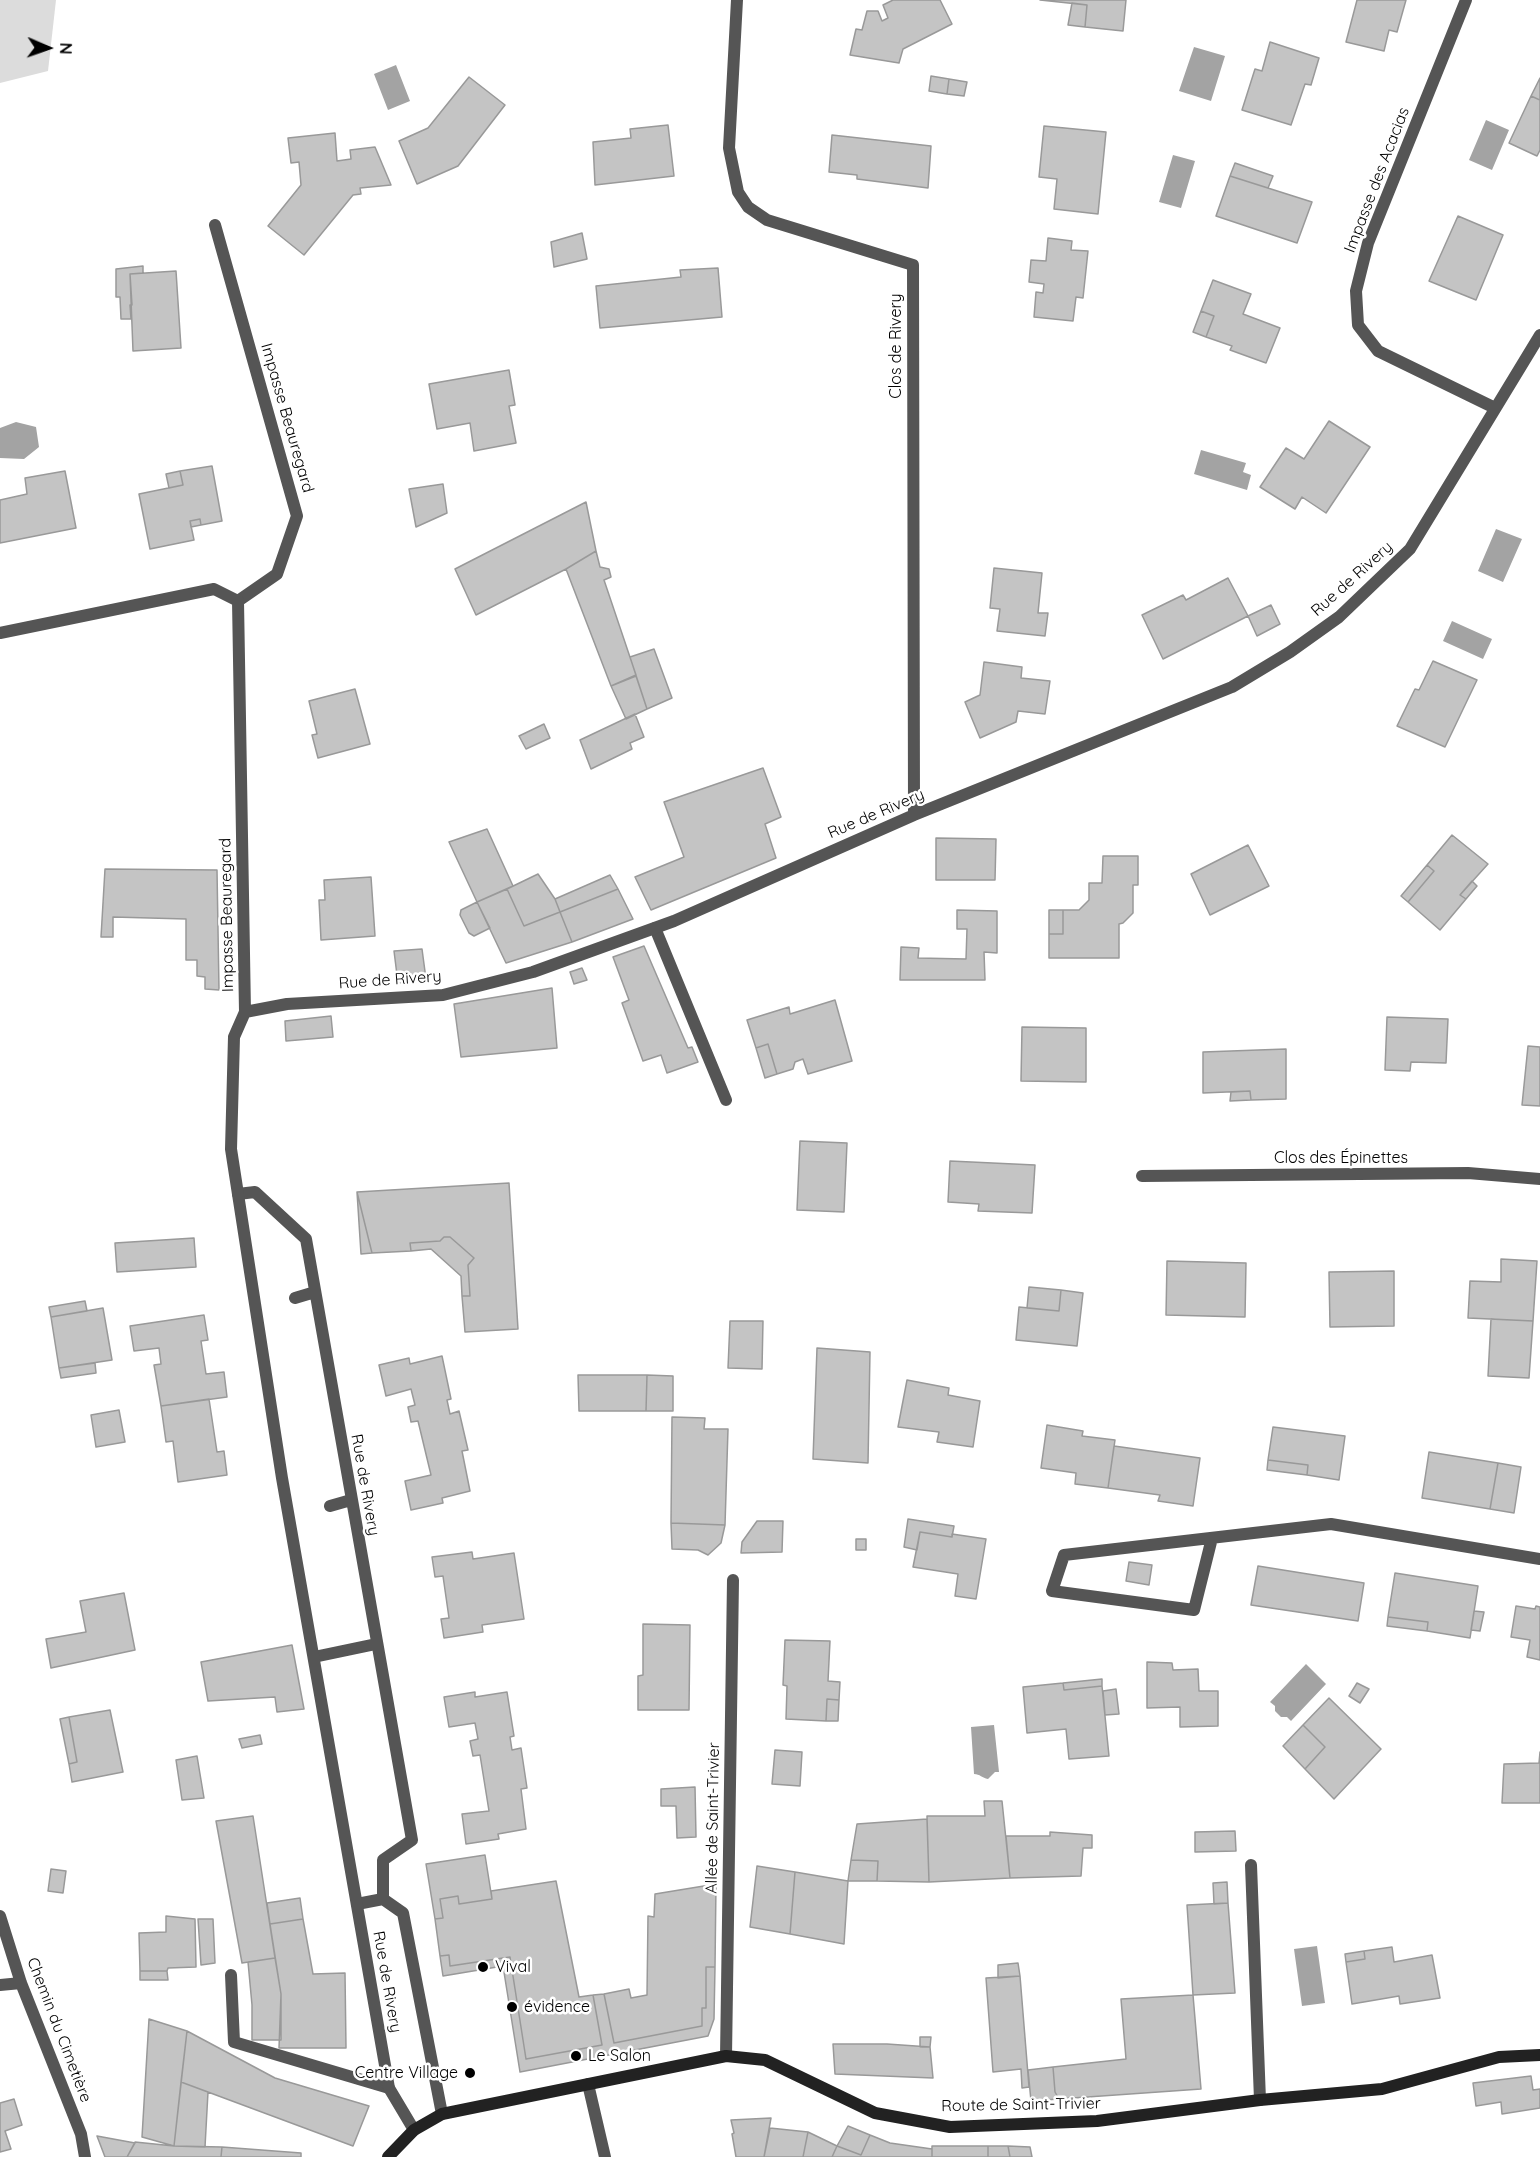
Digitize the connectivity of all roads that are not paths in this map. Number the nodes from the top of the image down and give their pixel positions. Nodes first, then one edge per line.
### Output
1 (737, 0) edge
2 (1466, 0) edge
3 (215, 225) dead end
4 (1540, 335) edge
5 (1495, 408) junction
6 (238, 601) junction
7 (0, 633) edge
8 (914, 814) junction
9 (655, 928) junction
10 (245, 1012) junction
11 (726, 1100) dead end
12 (1142, 1176) dead end
13 (1540, 1179) edge
14 (238, 1194) junction
15 (315, 1292) junction
16 (295, 1298) dead end
17 (351, 1500) junction
18 (330, 1506) dead end
19 (1212, 1538) junction
20 (1540, 1559) edge
21 (733, 1580) dead end
22 (376, 1644) junction
23 (314, 1657) junction
24 (1251, 1865) dead end
25 (383, 1899) junction
26 (357, 1904) junction
27 (0, 1916) edge
28 (231, 1975) dead end
29 (21, 1983) junction
30 (0, 1985) edge
31 (1540, 2055) edge
32 (726, 2056) junction
33 (588, 2084) junction
34 (389, 2088) junction
35 (1260, 2100) junction
36 (442, 2114) junction
37 (414, 2130) junction
38 (85, 2157) edge
39 (388, 2157) edge
40 (605, 2157) edge

1 - 8 street, Clos de Rivery
2 - 5 street, Impasse des Acacias
3 - 6 street, Impasse Beauregard
4 - 5 street, Rue de Rivery
5 - 8 street, Rue de Rivery
6 - 7 street
6 - 10 street, Impasse Beauregard
8 - 9 street, Rue de Rivery
9 - 10 street, Rue de Rivery
9 - 11 street
10 - 14 street, Rue de Rivery
12 - 13 street, Clos des Épinettes
14 - 15 street, Rue de Rivery
14 - 23 street, Rue de Rivery
15 - 16 street
15 - 17 street, Rue de Rivery
17 - 18 street
17 - 22 street, Rue de Rivery
19 - 19 street
19 - 20 street
21 - 32 street, Allée de Saint-Trivier
22 - 23 street
22 - 25 street, Rue de Rivery
23 - 26 street, Rue de Rivery
24 - 35 street
25 - 26 street
25 - 36 street
26 - 34 street, Rue de Rivery
27 - 29 street, Chemin du Cimetière
28 - 34 street
29 - 30 street
29 - 38 street, Chemin du Cimetière
31 - 35 main road, Route de Saint-Trivier
32 - 33 main road, Route de Saint-Trivier
32 - 35 main road, Route de Saint-Trivier
33 - 36 main road, Route de Saint-Trivier
33 - 40 street
34 - 37 street, Rue de Rivery
36 - 37 main road, Route de Saint-Trivier
37 - 39 main road, Route de Saint-Trivier

